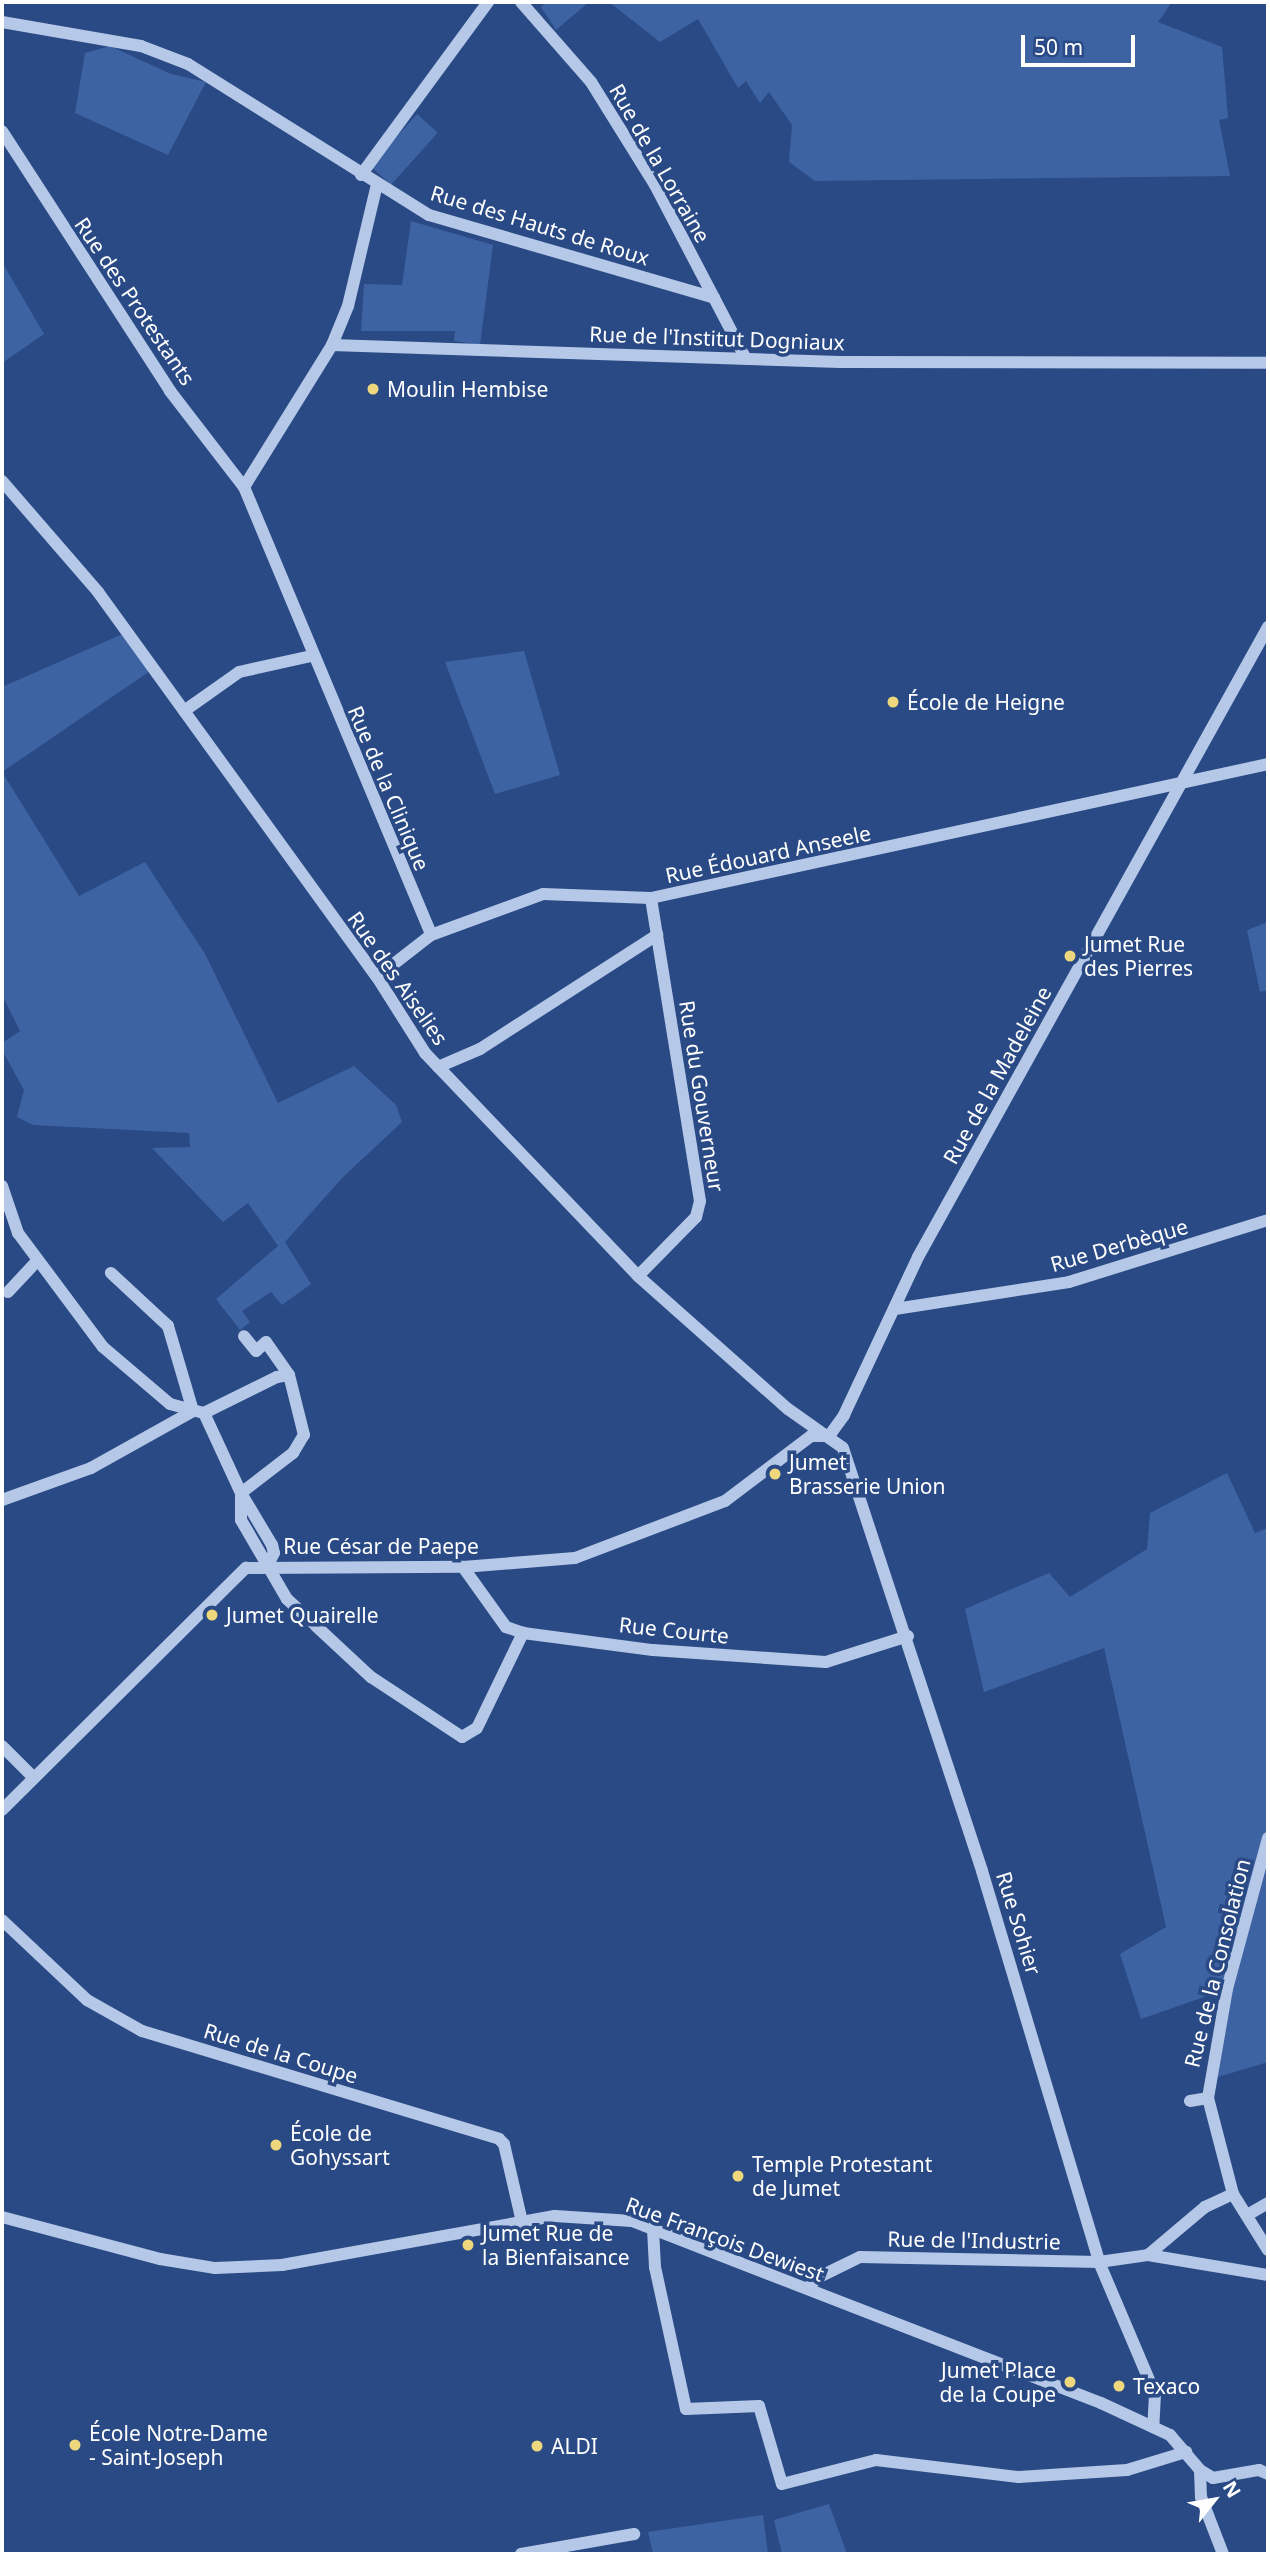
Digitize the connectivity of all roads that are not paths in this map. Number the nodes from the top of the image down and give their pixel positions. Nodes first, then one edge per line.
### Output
1 (488, 2) edge
2 (521, 2) edge
3 (2, 22) edge
4 (2, 131) edge
5 (362, 175) junction
6 (377, 184) junction
7 (714, 298) junction
8 (332, 345) junction
9 (746, 359) junction
10 (1268, 363) edge
11 (2, 481) edge
12 (244, 487) junction
13 (1268, 627) edge
14 (311, 656) junction
15 (184, 711) junction
16 (1268, 764) edge
17 (1181, 783) junction
18 (651, 898) junction
19 (432, 935) junction
20 (657, 935) junction
21 (377, 977) junction
22 (438, 1067) junction
23 (2, 1186) edge
24 (1268, 1220) edge
25 (2, 1221) edge
26 (18, 1233) junction
27 (37, 1261) junction
28 (111, 1273) dead end
29 (638, 1276) junction
30 (8, 1292) dead end
31 (895, 1309) junction
32 (244, 1336) dead end
33 (289, 1375) junction
34 (198, 1412) junction
35 (829, 1436) junction
36 (241, 1493) junction
37 (2, 1500) edge
38 (268, 1565) junction
39 (463, 1567) junction
40 (523, 1633) junction
41 (908, 1636) junction
42 (2, 1746) edge
43 (34, 1778) junction
44 (2, 1810) edge
45 (1268, 1838) edge
46 (2, 1920) edge
47 (1208, 2098) junction
48 (1190, 2101) dead end
49 (1233, 2194) junction
50 (1268, 2203) edge
51 (1249, 2214) junction
52 (2, 2217) edge
53 (522, 2222) junction
54 (653, 2229) junction
55 (1268, 2250) edge
56 (1148, 2255) junction
57 (1099, 2262) junction
58 (1268, 2275) edge
59 (808, 2288) junction
60 (1153, 2427) junction
61 (1186, 2452) junction
62 (1200, 2470) junction
63 (1268, 2474) edge
64 (634, 2534) dead end
65 (521, 2554) edge
66 (1223, 2554) edge

1 - 5 street
2 - 7 street, Rue de la Lorraine
3 - 5 street, Rue des Hauts de Roux
4 - 12 street, Rue des Protestants
5 - 6 street, Rue des Hauts de Roux
6 - 7 street, Rue des Hauts de Roux
6 - 8 street
7 - 9 street, Rue de la Lorraine
8 - 9 street, Rue de l'Institut Dogniaux
8 - 12 street
9 - 10 street, Rue de l'Institut Dogniaux
11 - 15 street, Rue des Aiselies
12 - 14 street, Rue de la Clinique
13 - 17 street, Rue de la Madeleine
14 - 15 street
14 - 19 street, Rue de la Clinique
15 - 21 street, Rue des Aiselies
16 - 17 street, Rue Édouard Anseele
17 - 18 street, Rue Édouard Anseele
17 - 31 street, Rue de la Madeleine
18 - 19 street, Rue Édouard Anseele
18 - 20 street, Rue du Gouverneur
19 - 21 street, Rue Édouard Anseele
20 - 22 street
20 - 29 street, Rue du Gouverneur
21 - 22 street, Rue des Aiselies
22 - 29 street, Rue des Aiselies
23 - 26 street
24 - 31 street, Rue Derbèque
25 - 26 street
26 - 27 street
27 - 30 street
27 - 34 street
28 - 34 street
29 - 35 street, Rue des Aiselies
31 - 35 street, Rue de la Madeleine
32 - 33 street
33 - 34 street
33 - 36 street
34 - 36 street
34 - 37 street
35 - 39 street, Rue César de Paepe
35 - 41 street, Rue Sohier
36 - 38 street
38 - 39 street, Rue César de Paepe
38 - 40 street
38 - 43 street, Rue César de Paepe
39 - 40 street, Rue Courte
40 - 41 street, Rue Courte
41 - 57 street, Rue Sohier
42 - 43 street
43 - 44 street, Rue César de Paepe
45 - 47 street, Rue de la Consolation
46 - 53 street, Rue de la Coupe
47 - 48 street
47 - 49 street
49 - 51 street
49 - 56 street
50 - 51 street
51 - 55 street
52 - 53 street, Rue François Dewiest
53 - 54 street, Rue François Dewiest
54 - 59 street, Rue François Dewiest
54 - 61 street
56 - 57 street, Rue de l'Industrie
56 - 58 street, Rue de l'Industrie
57 - 59 street, Rue de l'Industrie
57 - 60 street, Rue Sohier
59 - 60 street, Rue François Dewiest
60 - 61 street, Rue François Dewiest
61 - 62 street, Rue François Dewiest
62 - 63 street
62 - 66 street
64 - 65 street

